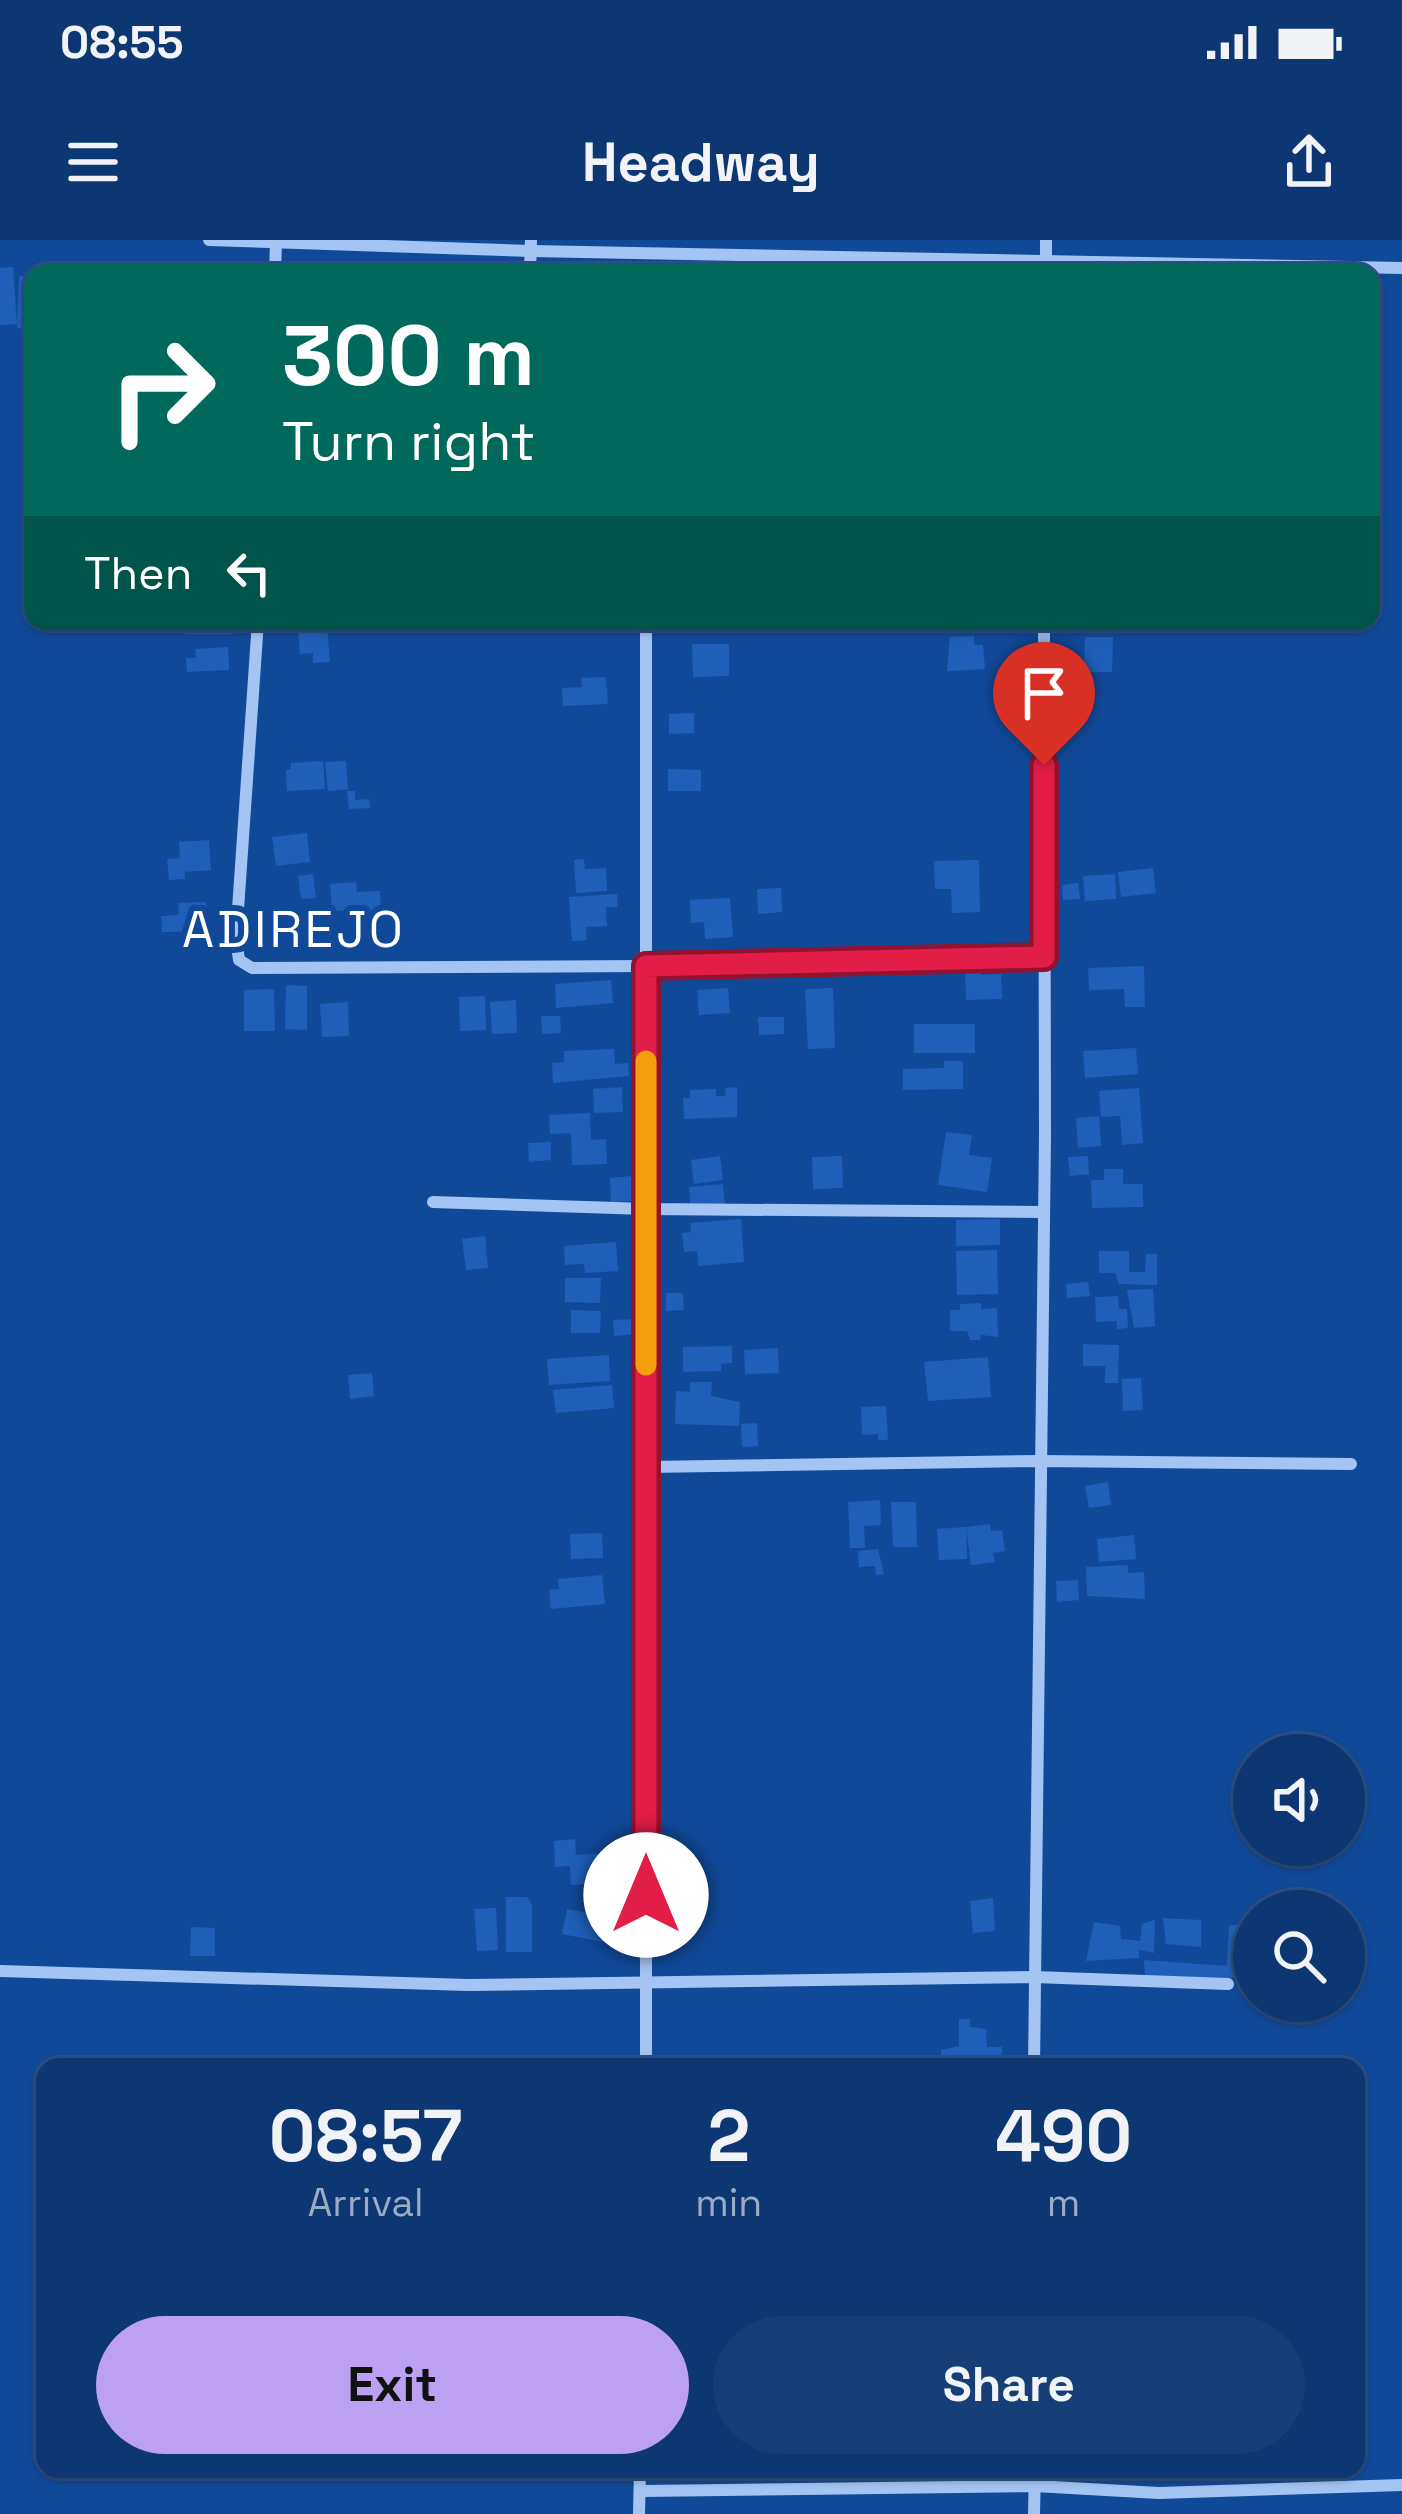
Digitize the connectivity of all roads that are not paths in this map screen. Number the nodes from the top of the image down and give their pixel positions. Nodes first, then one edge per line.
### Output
1 (209, 240) edge
2 (276, 242) edge
3 (531, 245) edge
4 (976, 264) edge
5 (257, 630) edge
6 (646, 630) edge
7 (1044, 630) edge
8 (1044, 957) junction
9 (646, 966) junction
10 (433, 1202) dead end
11 (646, 1209) junction
12 (1044, 1212) junction
13 (1040, 1461) junction
14 (1351, 1465) dead end
15 (646, 1467) junction
16 (0, 1971) edge
17 (1034, 1977) junction
18 (645, 1983) junction
19 (1228, 1984) dead end
20 (646, 2058) edge
21 (1034, 2058) edge
22 (640, 2478) edge
23 (1035, 2478) edge
24 (1402, 2485) edge
25 (1035, 2486) junction
26 (640, 2491) junction
27 (639, 2514) edge
28 (1034, 2514) edge

1 - 2 street
2 - 3 street
3 - 4 street
5 - 9 street
6 - 9 street
7 - 8 street
8 - 9 street
8 - 12 street
9 - 11 street
10 - 11 street
11 - 12 street
11 - 15 street
12 - 13 street
13 - 14 street
13 - 15 street
13 - 17 street
15 - 18 street
16 - 18 street
17 - 18 street
17 - 19 street
17 - 21 street
18 - 20 street
22 - 26 street
23 - 25 street
24 - 25 street
25 - 26 street
25 - 28 street
26 - 27 street

